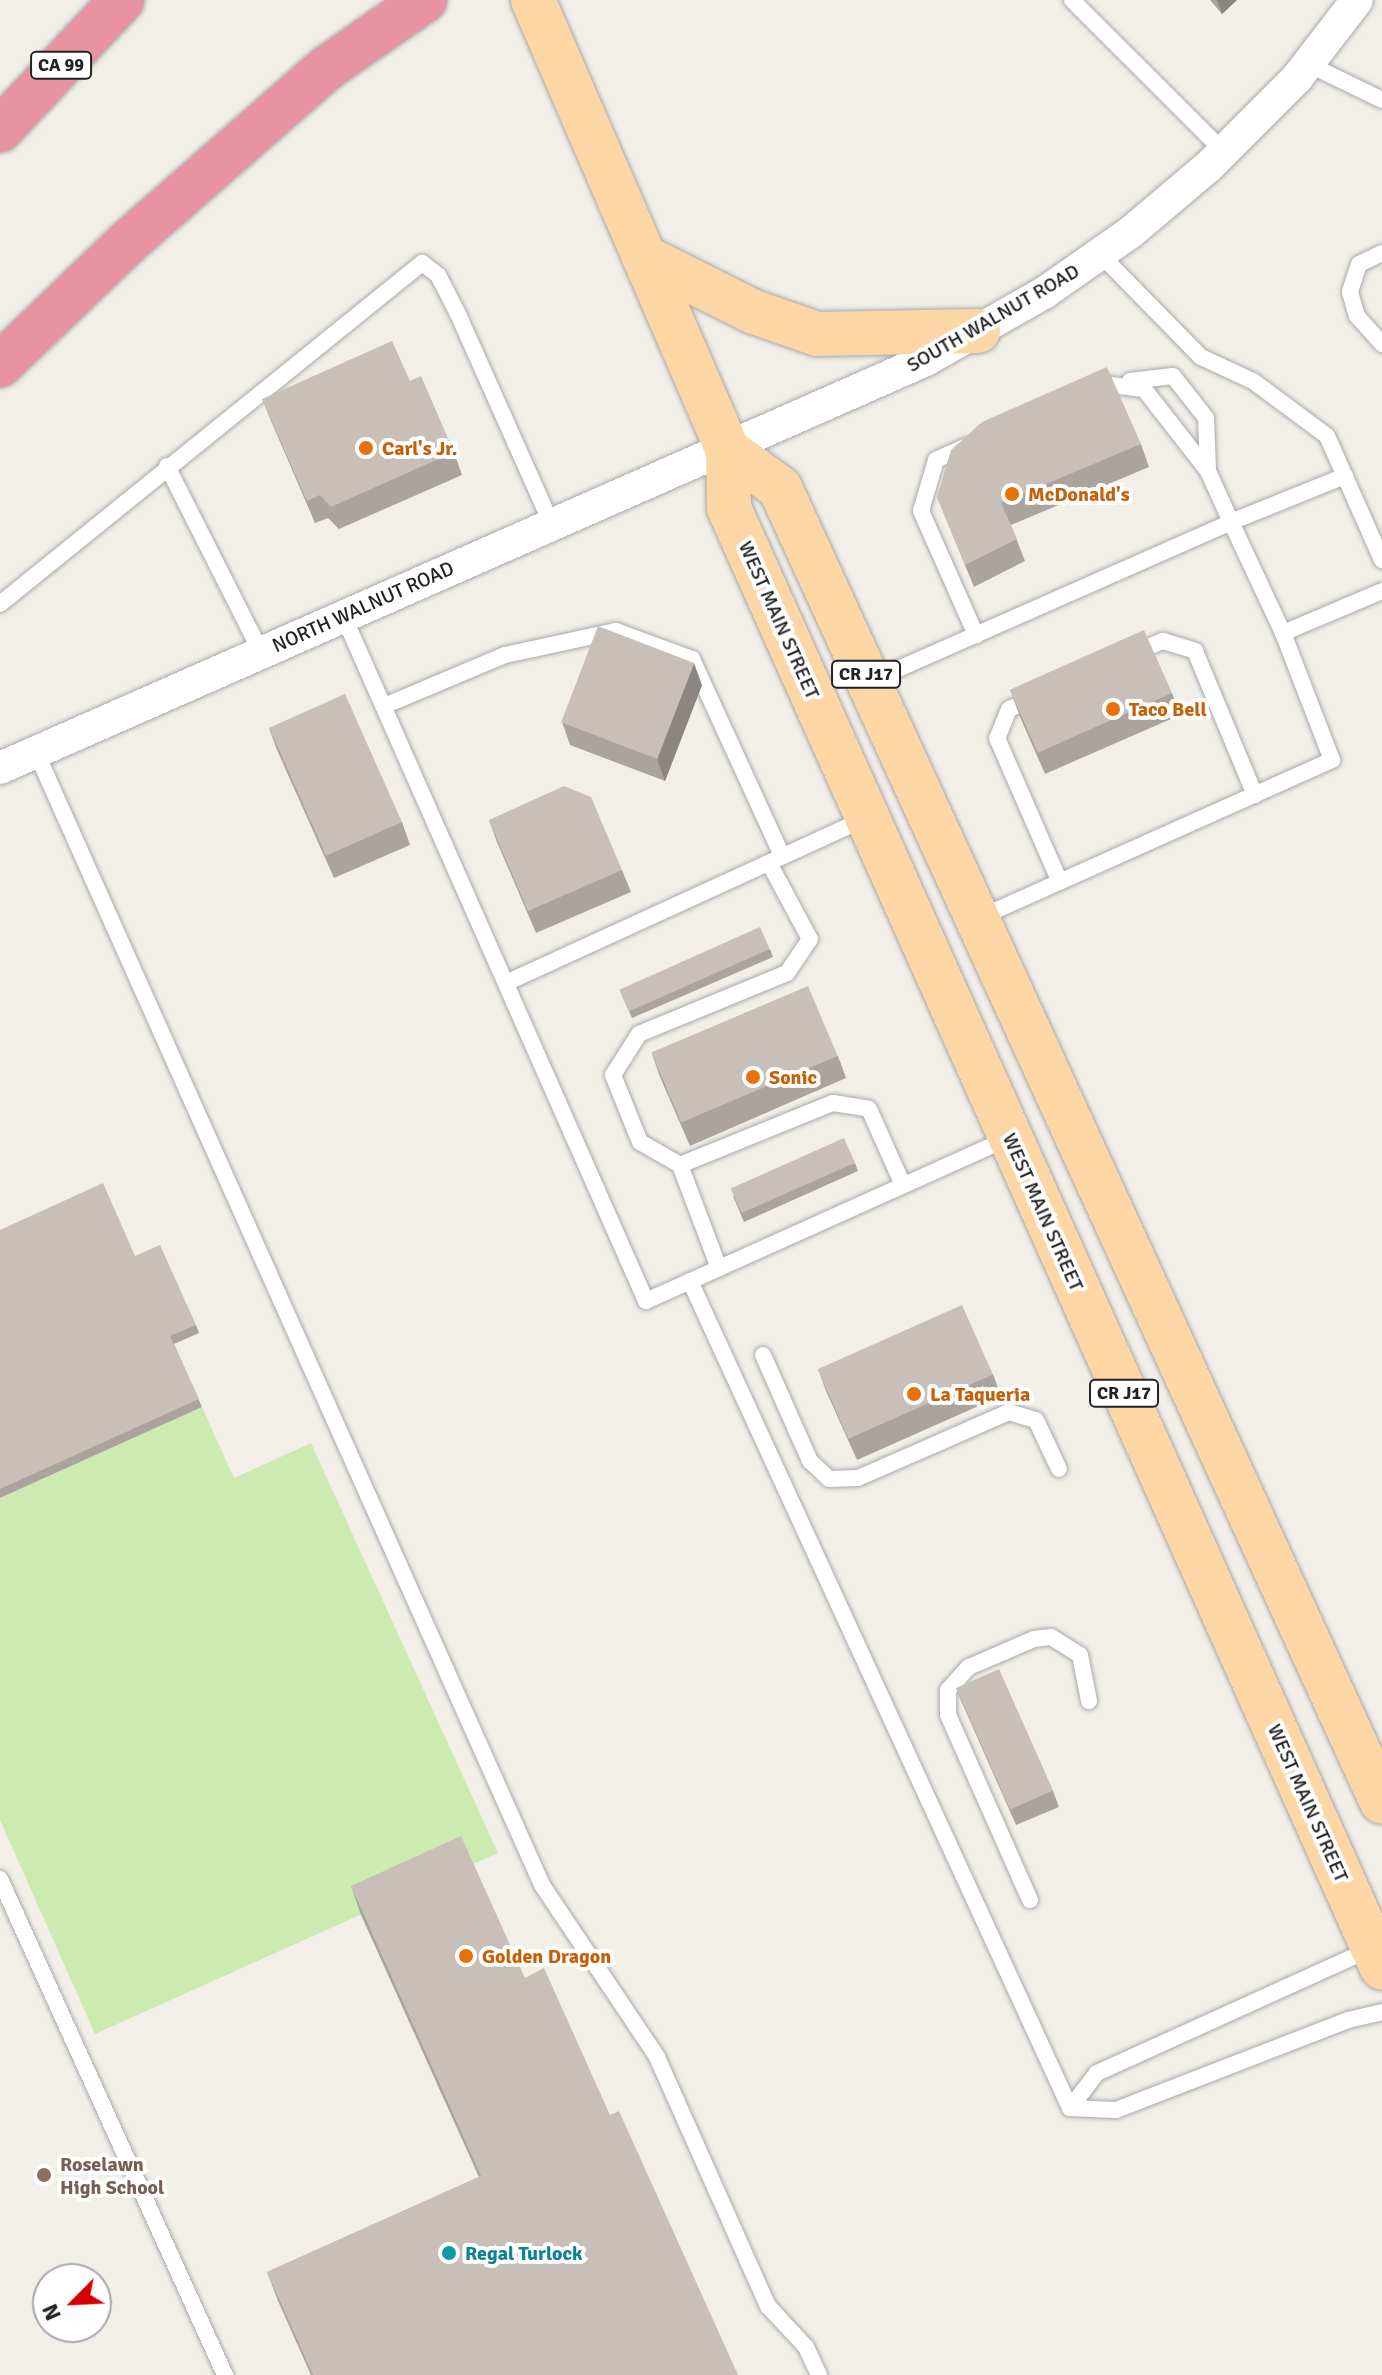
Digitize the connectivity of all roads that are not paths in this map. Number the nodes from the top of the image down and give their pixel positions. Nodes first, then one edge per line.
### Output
1 (122, 0) edge
2 (425, 0) edge
3 (533, 0) edge
4 (1072, 0) edge
5 (1357, 0) edge
6 (1308, 64) junction
7 (1382, 100) edge
8 (0, 130) edge
9 (1224, 152) junction
10 (1382, 253) edge
11 (1100, 254) junction
12 (644, 257) junction
13 (978, 331) junction
14 (1382, 344) edge
15 (0, 365) edge
16 (1102, 384) junction
17 (1075, 397) edge
18 (977, 441) edge
19 (728, 450) junction
20 (167, 466) junction
21 (1208, 471) junction
22 (1345, 476) junction
23 (1231, 522) junction
24 (552, 525) junction
25 (1382, 560) edge
26 (1382, 591) edge
27 (0, 604) edge
28 (343, 615) junction
29 (1283, 633) junction
30 (976, 635) junction
31 (261, 652) junction
32 (1121, 659) edge
33 (870, 682) junction
34 (1051, 691) edge
35 (384, 706) junction
36 (36, 752) junction
37 (0, 768) edge
38 (1255, 795) junction
39 (866, 818) junction
40 (776, 860) junction
41 (1060, 882) junction
42 (981, 917) junction
43 (506, 983) junction
44 (1010, 1137) junction
45 (680, 1165) junction
46 (903, 1185) junction
47 (719, 1268) junction
48 (690, 1281) junction
49 (763, 1355) dead end
50 (1059, 1469) dead end
51 (1089, 1701) dead end
52 (1382, 1802) edge
53 (0, 1879) edge
54 (1030, 1900) dead end
55 (1377, 1958) edge
56 (1382, 2012) edge
57 (1070, 2108) junction
58 (225, 2375) edge
59 (819, 2375) edge

1 - 8 highway, CA 99
2 - 15 highway
3 - 12 main road, WEST MAIN STREET / CR J17
4 - 9 lane
5 - 6 street, SOUTH WALNUT ROAD
6 - 7 lane
6 - 9 street, SOUTH WALNUT ROAD
9 - 11 street, SOUTH WALNUT ROAD
10 - 14 lane
11 - 13 street, SOUTH WALNUT ROAD
11 - 22 lane
12 - 13 main road
12 - 19 main road, WEST MAIN STREET / CR J17
13 - 19 street, SOUTH WALNUT ROAD
16 - 17 lane
16 - 21 lane
16 - 21 lane
18 - 30 lane
19 - 24 street, NORTH WALNUT ROAD
19 - 33 main road, CR J17
19 - 39 main road, WEST MAIN STREET / CR J17
20 - 24 lane
20 - 27 lane
20 - 31 lane
21 - 23 lane
22 - 23 lane
22 - 25 lane
23 - 29 lane
23 - 30 lane
24 - 28 street, NORTH WALNUT ROAD
26 - 29 lane
28 - 31 street, NORTH WALNUT ROAD
28 - 35 lane
29 - 38 lane
30 - 33 lane
31 - 36 street, NORTH WALNUT ROAD
32 - 38 lane
33 - 42 main road, CR J17
34 - 41 lane
35 - 40 lane
35 - 43 lane
36 - 37 street, NORTH WALNUT ROAD
36 - 59 lane
38 - 41 lane
39 - 40 lane
39 - 44 main road, WEST MAIN STREET / CR J17
40 - 43 lane
40 - 45 lane
41 - 42 lane
42 - 52 main road, CR J17
43 - 48 lane
44 - 46 lane
44 - 55 main road, WEST MAIN STREET / CR J17
45 - 46 lane
45 - 47 lane
46 - 47 lane
47 - 48 lane
48 - 57 lane
49 - 50 lane
51 - 54 lane
53 - 58 lane
55 - 57 lane
56 - 57 lane

